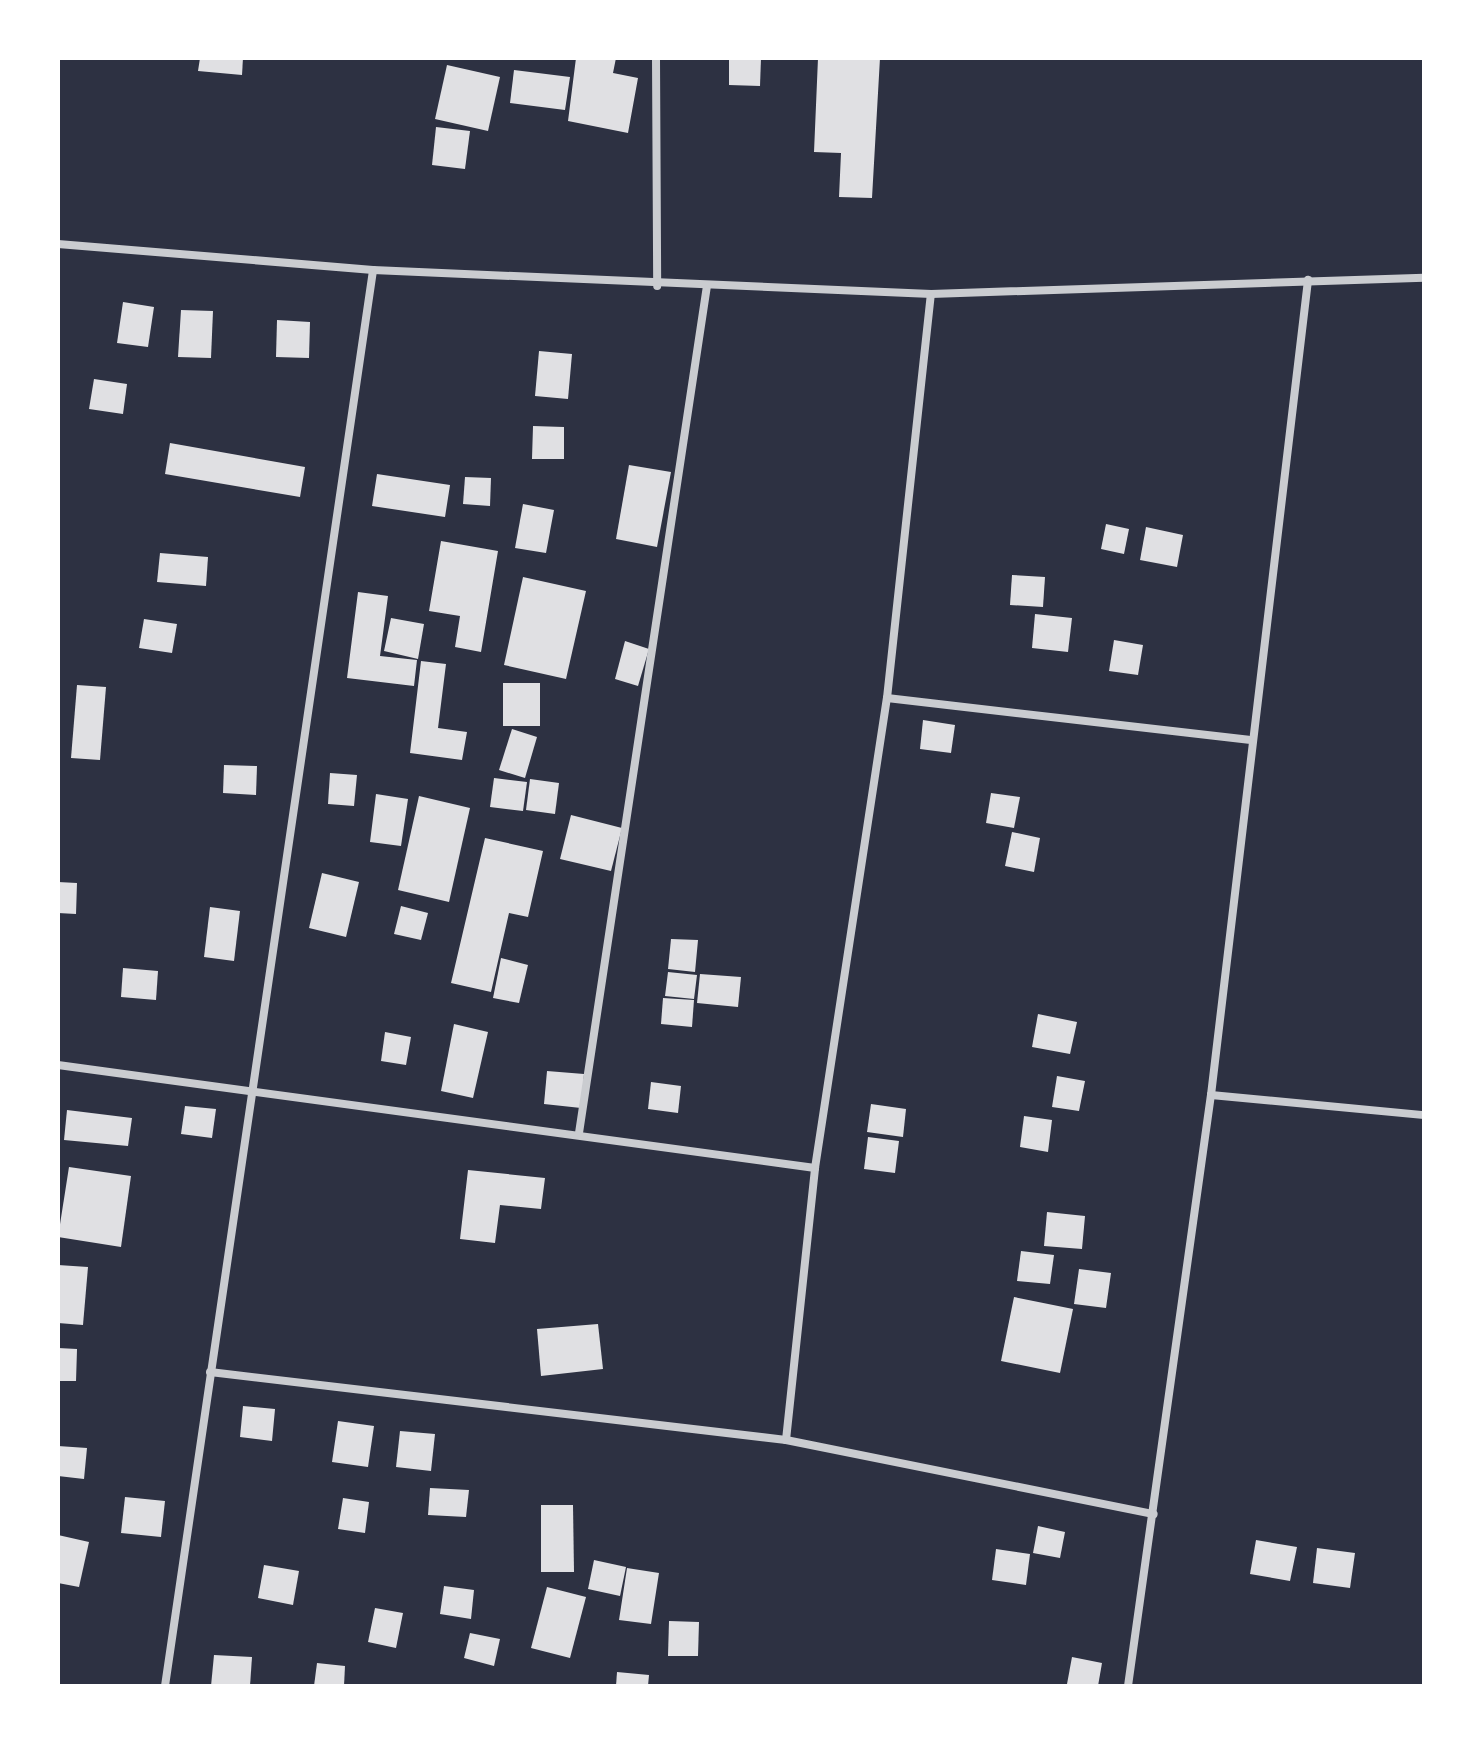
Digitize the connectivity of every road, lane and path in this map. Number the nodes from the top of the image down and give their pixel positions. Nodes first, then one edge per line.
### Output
1 (656, 58) edge
2 (58, 244) edge
3 (373, 270) junction
4 (1424, 278) edge
5 (1308, 280) junction
6 (657, 286) junction
7 (707, 286) junction
8 (931, 294) junction
9 (887, 698) junction
10 (1249, 740) junction
11 (58, 1065) edge
12 (250, 1086) junction
13 (1211, 1095) junction
14 (1424, 1115) edge
15 (579, 1133) junction
16 (815, 1168) junction
17 (210, 1372) junction
18 (786, 1440) junction
19 (1154, 1514) junction
20 (165, 1686) edge
21 (1128, 1686) edge

1 - 6 street
2 - 3 street
3 - 6 street
3 - 12 street
4 - 5 street
5 - 8 street
5 - 10 street
6 - 7 street
7 - 8 street
7 - 15 street
8 - 9 street
9 - 10 street
9 - 16 street
10 - 13 street
11 - 12 street
12 - 15 street
12 - 17 street
13 - 14 street
13 - 19 street
15 - 16 street
16 - 18 street
17 - 18 street
17 - 20 street
18 - 19 street
19 - 21 street

